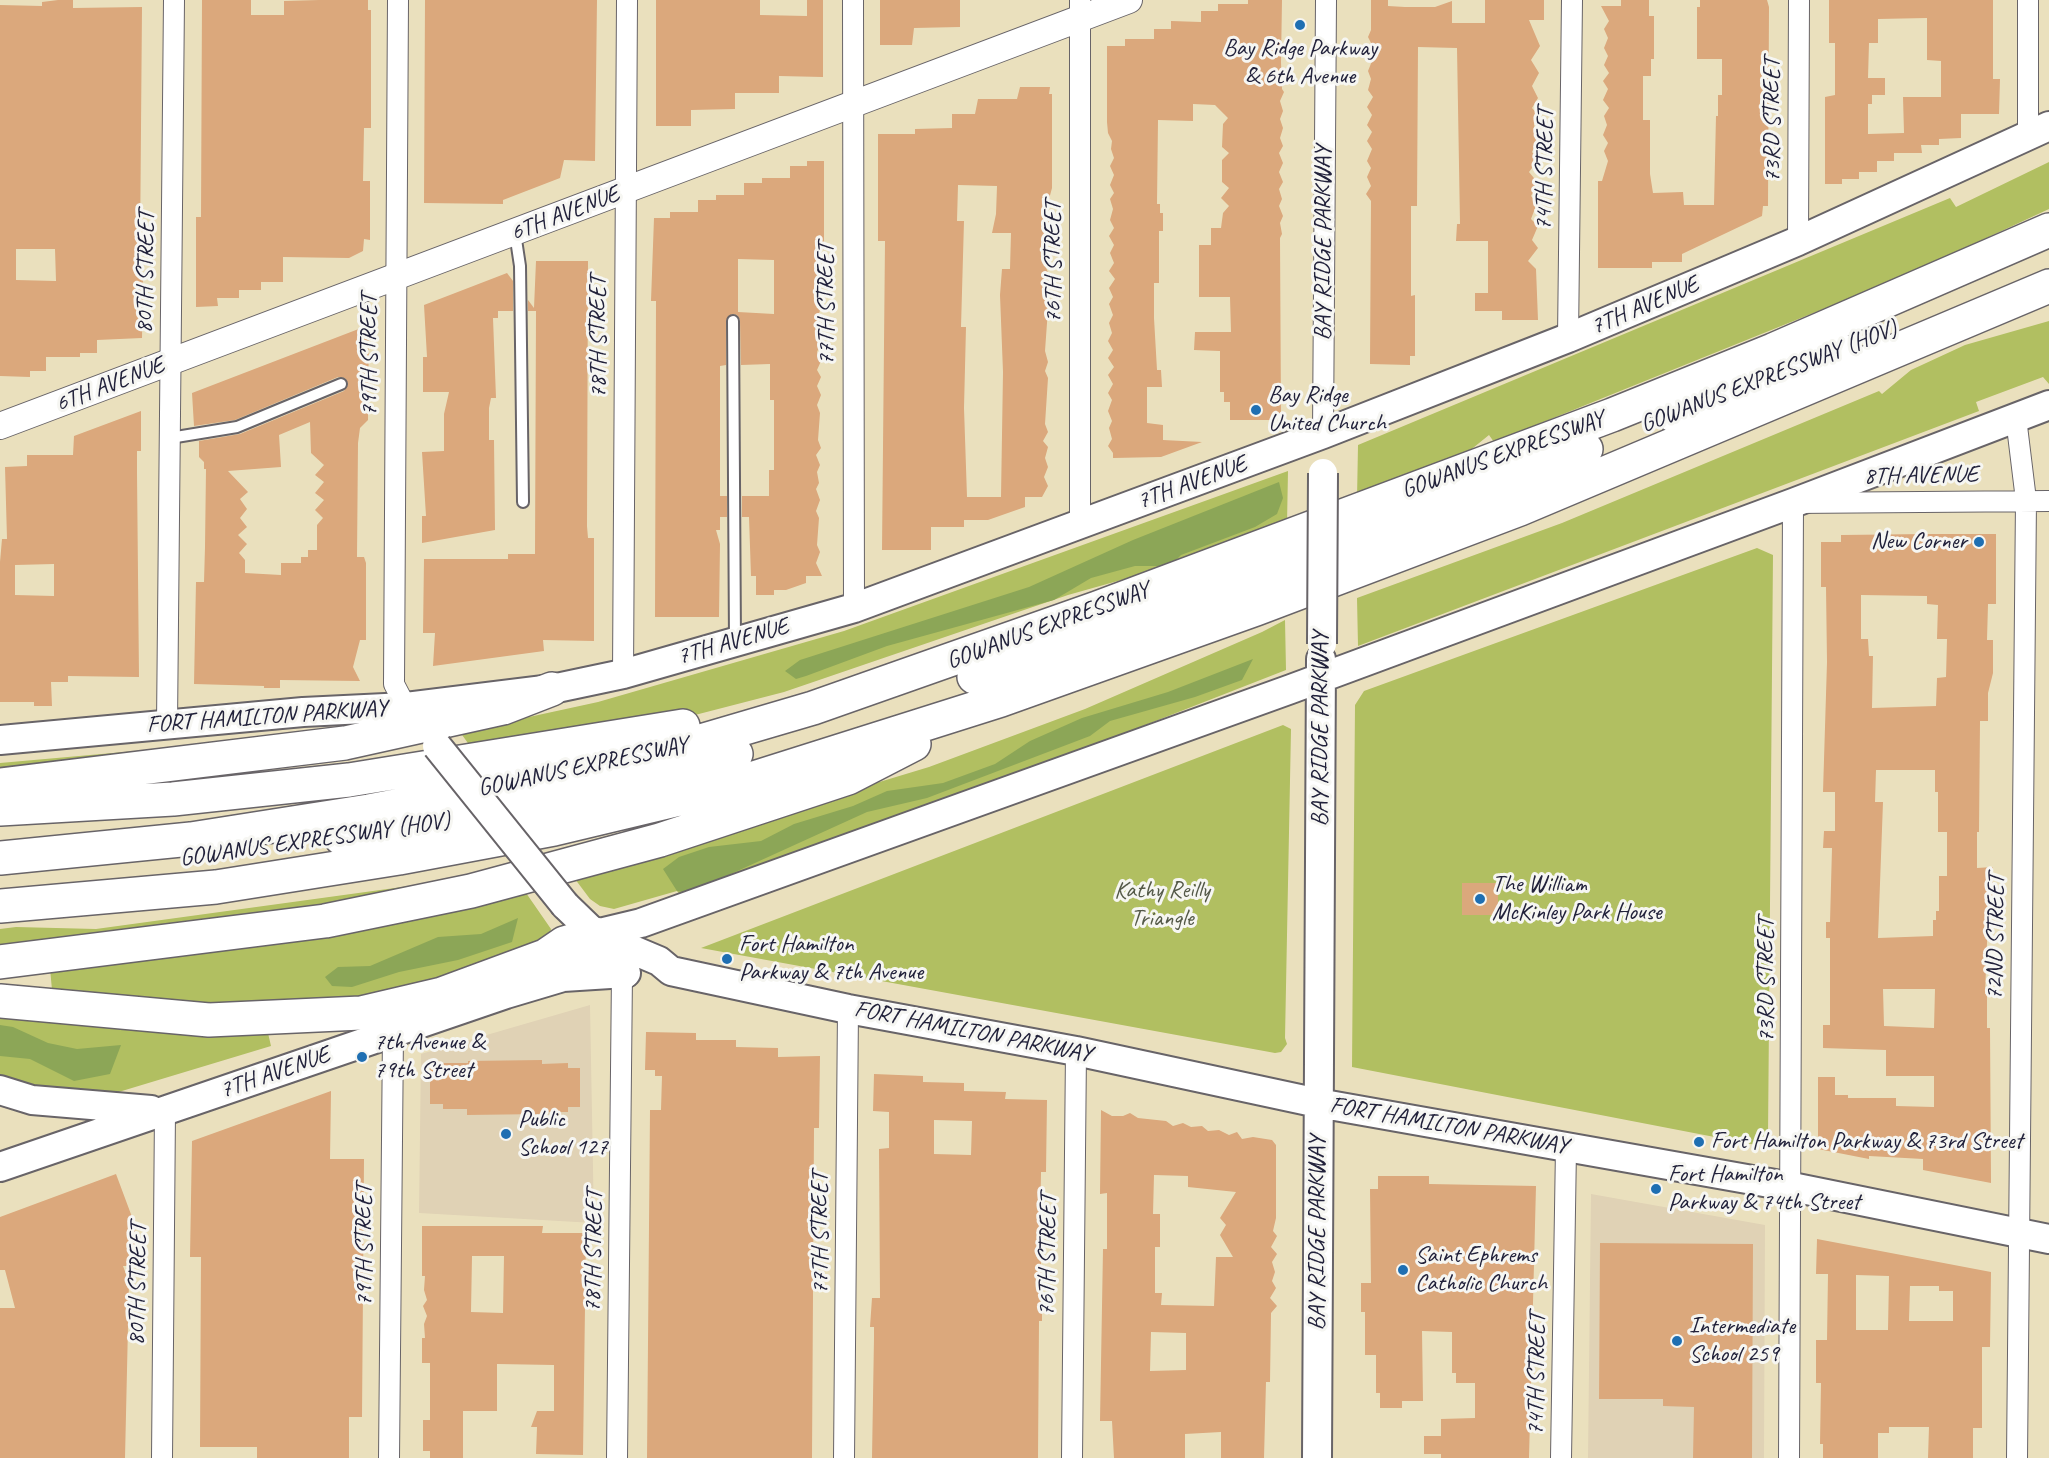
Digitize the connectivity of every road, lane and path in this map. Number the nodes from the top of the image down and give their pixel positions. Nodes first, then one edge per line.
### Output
1 (174, 0) edge
2 (398, 0) edge
3 (627, 0) edge
4 (853, 0) edge
5 (1129, 0) edge
6 (1326, 0) edge
7 (1572, 0) edge
8 (1799, 0) edge
9 (2028, 0) edge
10 (1080, 9) edge
11 (852, 106) junction
12 (2038, 131) edge
13 (625, 191) junction
14 (2049, 230) edge
15 (515, 232) junction
16 (1798, 241) junction
17 (2049, 268) edge
18 (396, 277) junction
19 (2049, 286) edge
20 (2049, 307) edge
21 (733, 321) dead end
22 (1568, 338) junction
23 (171, 362) junction
24 (341, 384) dead end
25 (2049, 405) edge
26 (2016, 418) junction
27 (0, 426) edge
28 (1323, 434) junction
29 (170, 438) junction
30 (2026, 500) junction
31 (2049, 501) edge
32 (523, 502) dead end
33 (1793, 503) junction
34 (1520, 509) junction
35 (1080, 525) junction
36 (854, 608) junction
37 (735, 642) junction
38 (623, 674) junction
39 (1321, 677) junction
40 (552, 689) joint
41 (1001, 700) junction
42 (813, 708) junction
43 (167, 724) junction
44 (421, 726) junction
45 (0, 740) edge
46 (0, 785) edge
47 (0, 808) edge
48 (0, 858) edge
49 (0, 880) edge
50 (0, 906) edge
51 (595, 934) junction
52 (545, 956) junction
53 (0, 962) edge
54 (668, 970) junction
55 (622, 973) junction
56 (0, 1001) edge
57 (848, 1009) junction
58 (393, 1033) junction
59 (1076, 1052) junction
60 (0, 1090) edge
61 (1318, 1103) junction
62 (165, 1111) junction
63 (1566, 1148) junction
64 (0, 1167) edge
65 (1792, 1187) junction
66 (2018, 1233) junction
67 (2049, 1239) edge
68 (162, 1458) edge
69 (389, 1458) edge
70 (617, 1458) edge
71 (844, 1458) edge
72 (1072, 1458) edge
73 (1317, 1458) edge
74 (1561, 1458) edge
75 (1789, 1458) edge
76 (2017, 1458) edge

1 - 23 street, 80TH STREET
2 - 18 street, 79TH STREET
3 - 13 street, 78TH STREET
4 - 11 street, 77TH STREET
5 - 10 street, 6TH AVENUE
6 - 28 street, BAY RIDGE PARKWAY
7 - 22 street, 74TH STREET
8 - 16 street, 73RD STREET
9 - 12 street
10 - 11 street, 6TH AVENUE
10 - 35 street, 76TH STREET
11 - 13 street, 6TH AVENUE
11 - 36 street, 77TH STREET
12 - 16 main road, 7TH AVENUE
13 - 15 street, 6TH AVENUE
13 - 38 street, 78TH STREET
14 - 42 highway, GOWANUS EXPRESSWAY
15 - 18 street, 6TH AVENUE
15 - 32 lane
16 - 22 main road, 7TH AVENUE
17 - 49 highway, GOWANUS EXPRESSWAY (HOV)
18 - 23 street, 6TH AVENUE
18 - 44 street, 79TH STREET
19 - 34 highway
20 - 34 highway
21 - 37 lane
22 - 28 main road, 7TH AVENUE
23 - 27 street, 6TH AVENUE
23 - 29 street, 80TH STREET
24 - 29 lane
25 - 26 main road
26 - 30 street, 72ND STREET
26 - 33 main road
28 - 35 main road, 7TH AVENUE
28 - 39 main road, BAY RIDGE PARKWAY, bridge
29 - 43 street, 80TH STREET
30 - 31 street, 8TH AVENUE
30 - 33 street, 8TH AVENUE
30 - 66 street, 72ND STREET
33 - 39 main road
33 - 65 street, 73RD STREET
34 - 41 highway
35 - 36 main road, 7TH AVENUE
36 - 37 main road, 7TH AVENUE
37 - 38 main road, 7TH AVENUE
38 - 40 main road, 7TH AVENUE
39 - 51 main road
39 - 61 main road, BAY RIDGE PARKWAY
40 - 44 highway
41 - 50 highway
41 - 53 highway
42 - 47 highway
42 - 48 highway, GOWANUS EXPRESSWAY
43 - 44 main road, FORT HAMILTON PARKWAY
43 - 45 main road, FORT HAMILTON PARKWAY
44 - 46 highway
44 - 51 main road, FORT HAMILTON PARKWAY, bridge
51 - 52 highway
51 - 54 main road, FORT HAMILTON PARKWAY
52 - 55 highway
52 - 56 highway
54 - 55 main road, 7TH AVENUE
54 - 57 main road, FORT HAMILTON PARKWAY
55 - 58 main road, 7TH AVENUE
55 - 70 street, 78TH STREET
57 - 59 main road, FORT HAMILTON PARKWAY
57 - 71 street, 77TH STREET
58 - 62 main road, 7TH AVENUE
58 - 69 street, 79TH STREET
59 - 61 main road, FORT HAMILTON PARKWAY
59 - 72 street, 76TH STREET
60 - 62 main road
61 - 63 main road, FORT HAMILTON PARKWAY
61 - 73 main road, BAY RIDGE PARKWAY
62 - 64 main road, 7TH AVENUE
62 - 68 street, 80TH STREET
63 - 65 main road, FORT HAMILTON PARKWAY
63 - 74 street, 74TH STREET
65 - 66 main road, FORT HAMILTON PARKWAY
65 - 75 street, 73RD STREET
66 - 67 main road, FORT HAMILTON PARKWAY
66 - 76 street, 72ND STREET

